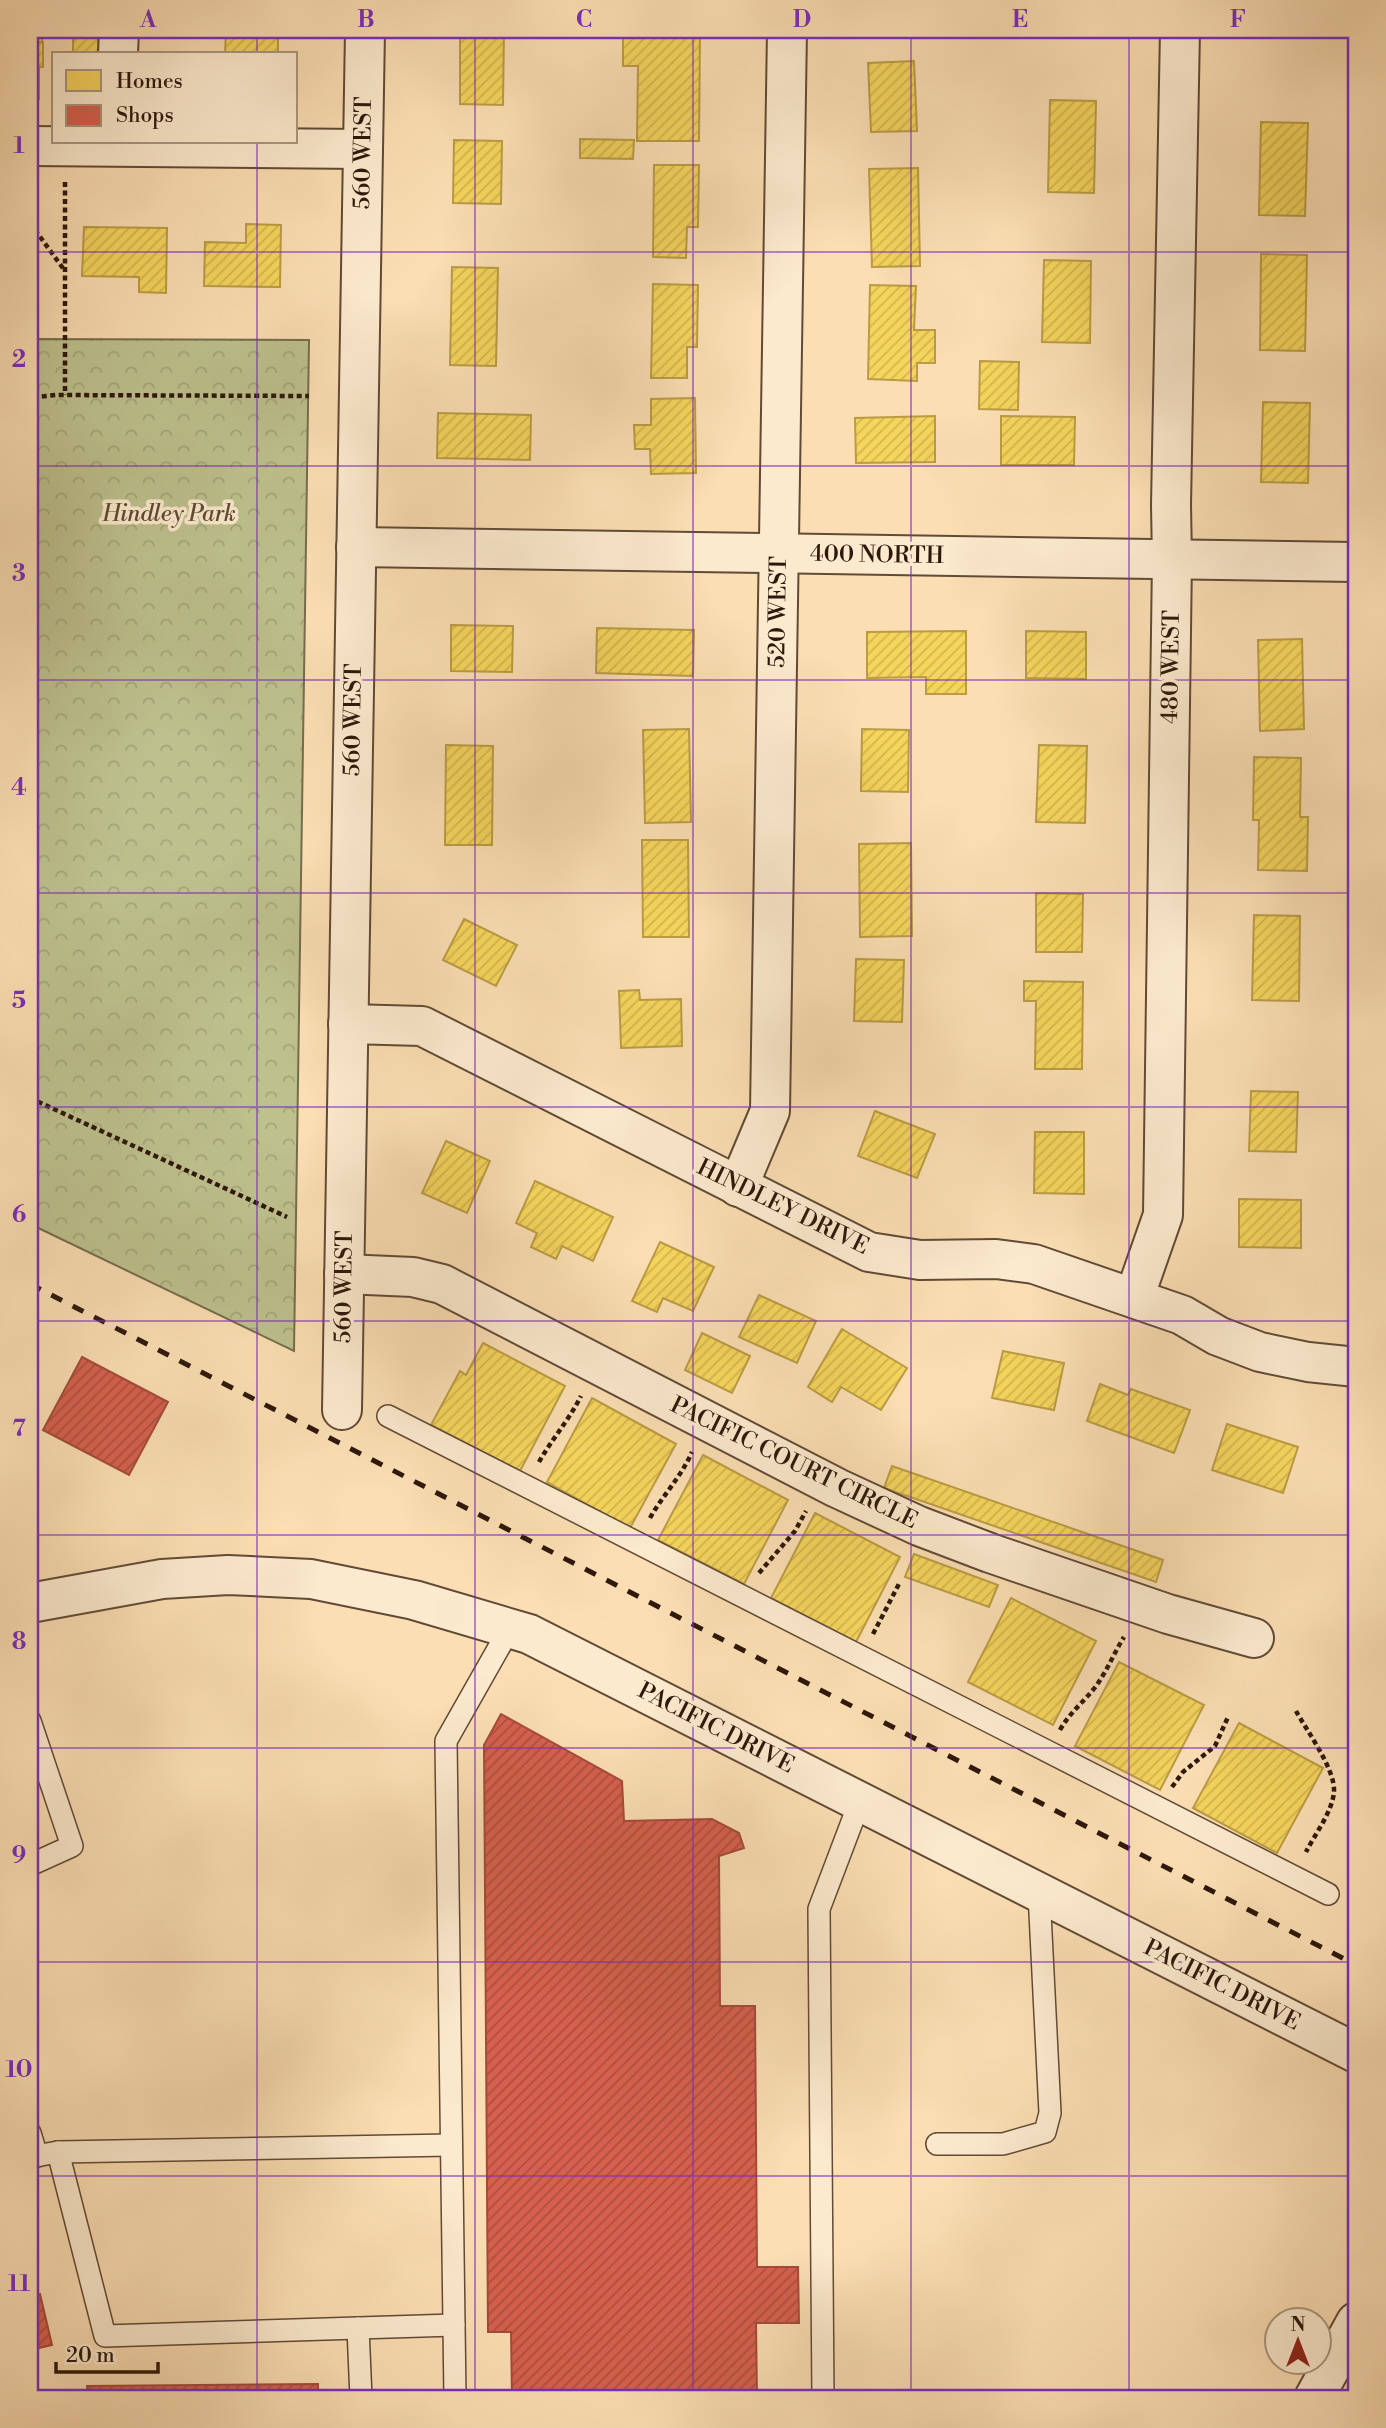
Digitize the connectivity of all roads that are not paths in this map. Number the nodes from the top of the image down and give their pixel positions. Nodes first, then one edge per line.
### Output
1 (118, 30) edge
2 (365, 30) edge
3 (787, 30) edge
4 (1180, 30) edge
5 (118, 52) edge
6 (117, 144) edge
7 (30, 146) edge
8 (363, 149) junction
9 (356, 547) junction
10 (779, 554) junction
11 (1172, 559) junction
12 (1356, 562) edge
13 (348, 1024) junction
14 (738, 1187) junction
15 (344, 1274) junction
16 (1134, 1298) junction
17 (1356, 1367) edge
18 (342, 1410) dead end
19 (388, 1416) dead end
20 (30, 1603) edge
21 (510, 1628) junction
22 (1254, 1638) dead end
23 (30, 1721) edge
24 (860, 1801) junction
25 (30, 1865) edge
26 (1040, 1893) junction
27 (1328, 1894) dead end
28 (1356, 2053) edge
29 (30, 2133) edge
30 (937, 2144) dead end
31 (452, 2145) junction
32 (58, 2152) junction
33 (33, 2157) edge
34 (1356, 2322) edge
35 (454, 2325) junction
36 (358, 2328) junction
37 (361, 2398) edge
38 (454, 2398) edge
39 (823, 2398) edge
40 (1314, 2398) edge

1 - 5 street
2 - 8 street, 560 WEST
3 - 10 street, 520 WEST
4 - 11 street, 480 WEST
6 - 7 street
6 - 8 street
8 - 9 street, 560 WEST
9 - 10 street, 400 NORTH
9 - 13 street, 560 WEST
10 - 11 street, 400 NORTH
10 - 14 street, 520 WEST
11 - 12 street, 400 NORTH
11 - 16 street, 480 WEST
13 - 14 street, HINDLEY DRIVE
13 - 15 street, 560 WEST
14 - 16 street, HINDLEY DRIVE
15 - 18 street, 560 WEST
15 - 22 street, PACIFIC COURT CIRCLE
16 - 17 street, HINDLEY DRIVE
19 - 27 lane
20 - 21 street, PACIFIC DRIVE
21 - 24 street, PACIFIC DRIVE
21 - 31 lane
23 - 25 lane
24 - 26 street, PACIFIC DRIVE
24 - 39 lane
26 - 28 street, PACIFIC DRIVE
26 - 30 lane
29 - 33 lane
31 - 32 lane
31 - 35 lane
32 - 33 lane
32 - 36 lane
34 - 40 street
35 - 36 lane
35 - 38 lane
36 - 37 lane

